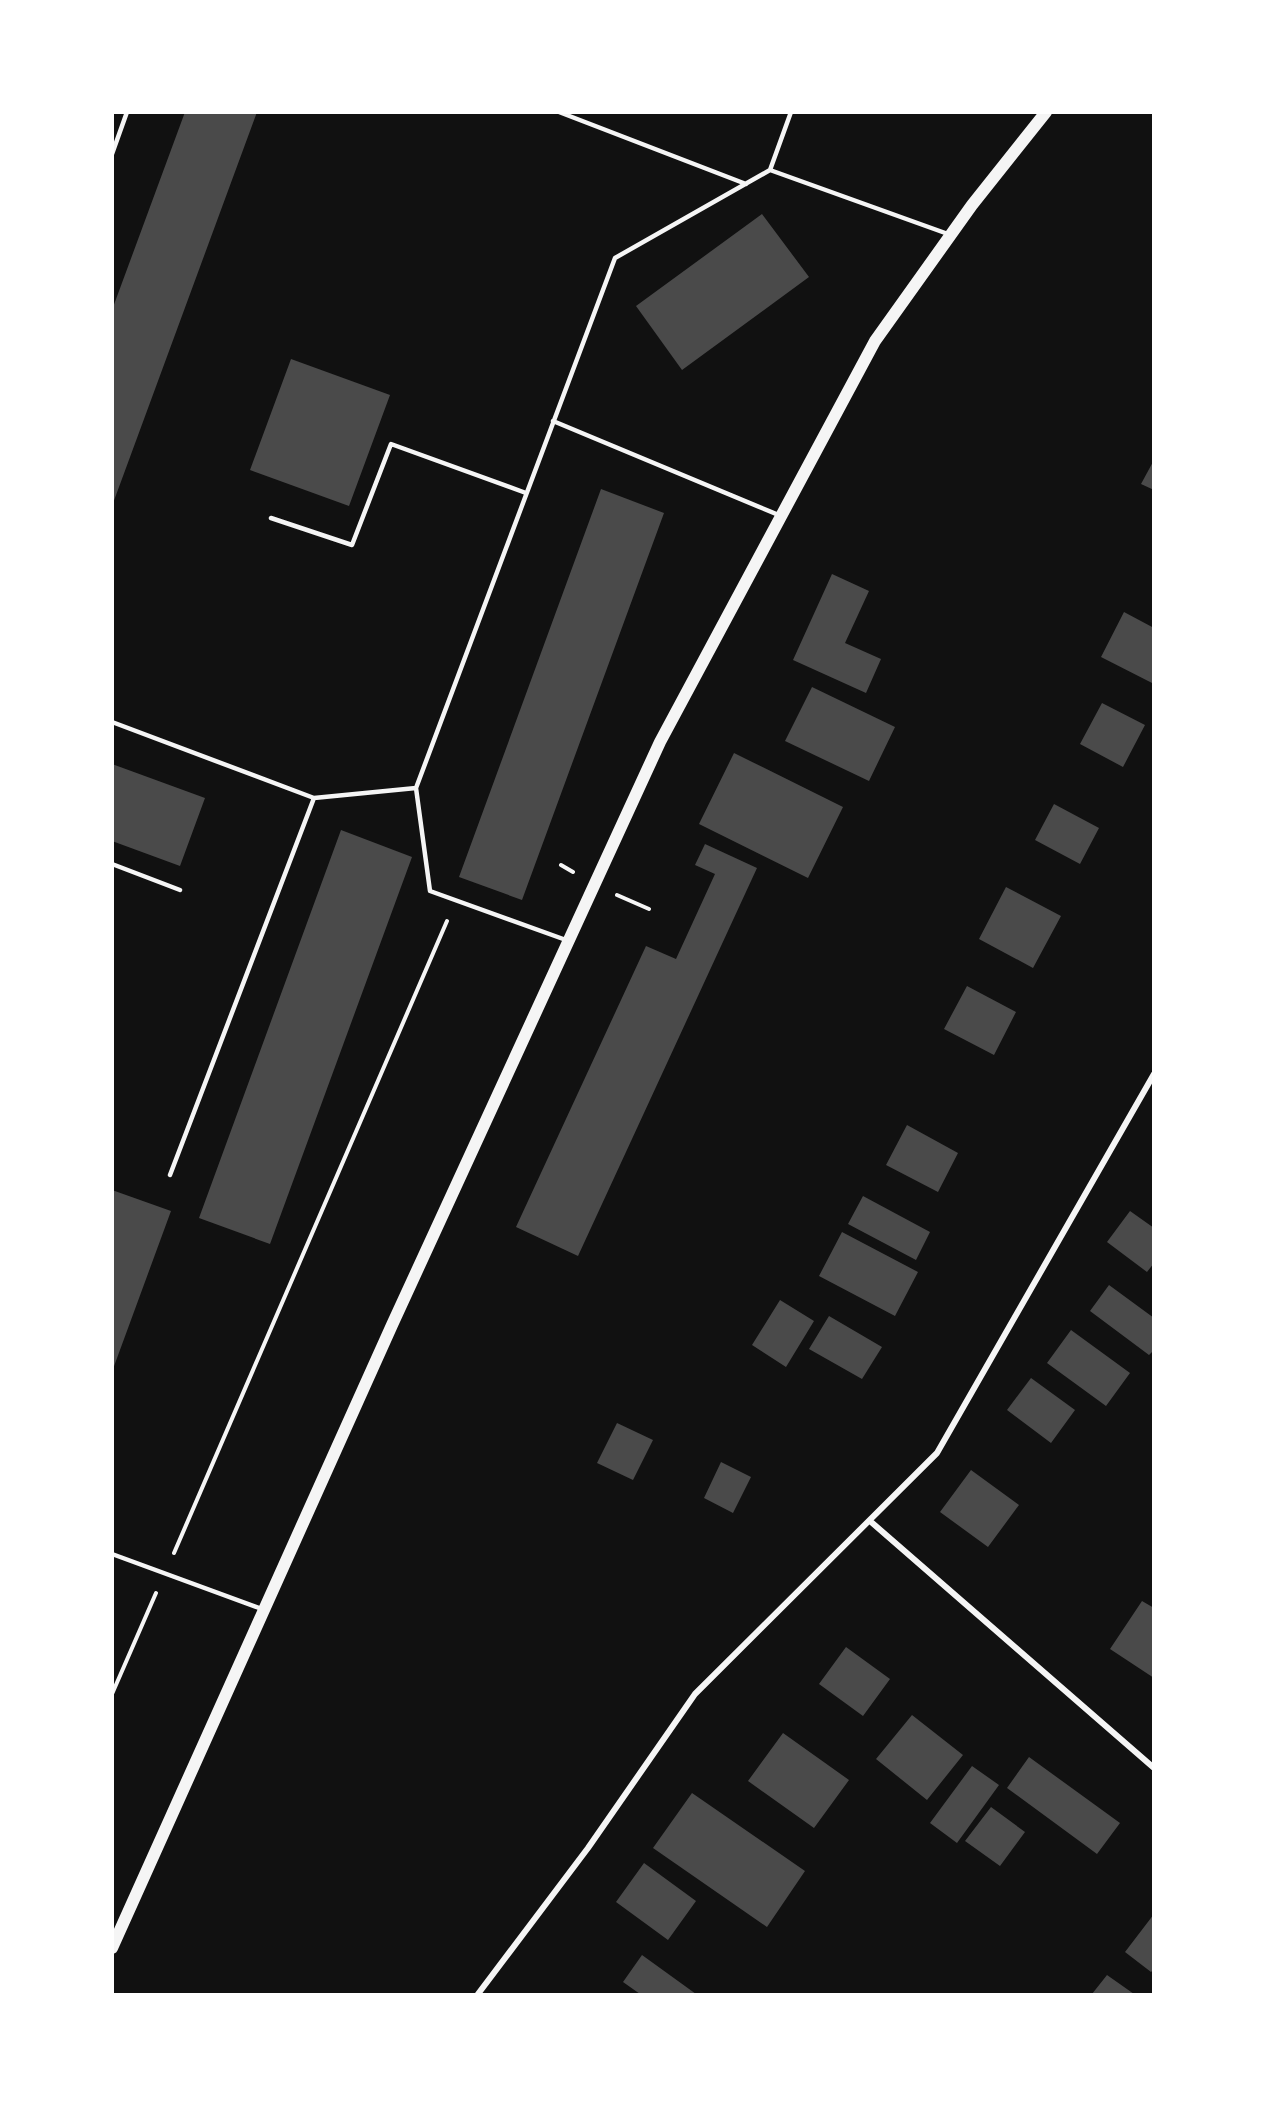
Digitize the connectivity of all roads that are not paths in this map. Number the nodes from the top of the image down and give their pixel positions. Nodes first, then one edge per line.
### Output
1 (128, 112) edge
2 (559, 112) edge
3 (791, 112) edge
4 (1046, 112) edge
5 (112, 154) edge
6 (770, 170) junction
7 (746, 184) junction
8 (951, 235) junction
9 (554, 421) junction
10 (526, 493) junction
11 (781, 517) junction
12 (271, 518) dead end
13 (112, 722) edge
14 (416, 788) junction
15 (314, 798) junction
16 (112, 864) edge
17 (180, 890) dead end
18 (569, 941) junction
19 (1154, 1074) edge
20 (171, 1175) dead end
21 (870, 1521) junction
22 (112, 1554) edge
23 (264, 1610) junction
24 (1154, 1768) edge
25 (112, 1948) edge
26 (478, 1995) edge

1 - 5 lane
2 - 7 lane
3 - 6 lane
4 - 8 main road
6 - 7 lane
6 - 8 lane
7 - 9 lane
8 - 11 main road
9 - 10 lane
9 - 11 lane
10 - 12 lane
10 - 14 lane
11 - 18 main road
13 - 15 lane
14 - 15 lane
14 - 18 lane
15 - 20 lane
16 - 17 lane
18 - 23 main road
19 - 21 street
21 - 24 street
21 - 26 street
22 - 23 lane
23 - 25 main road

